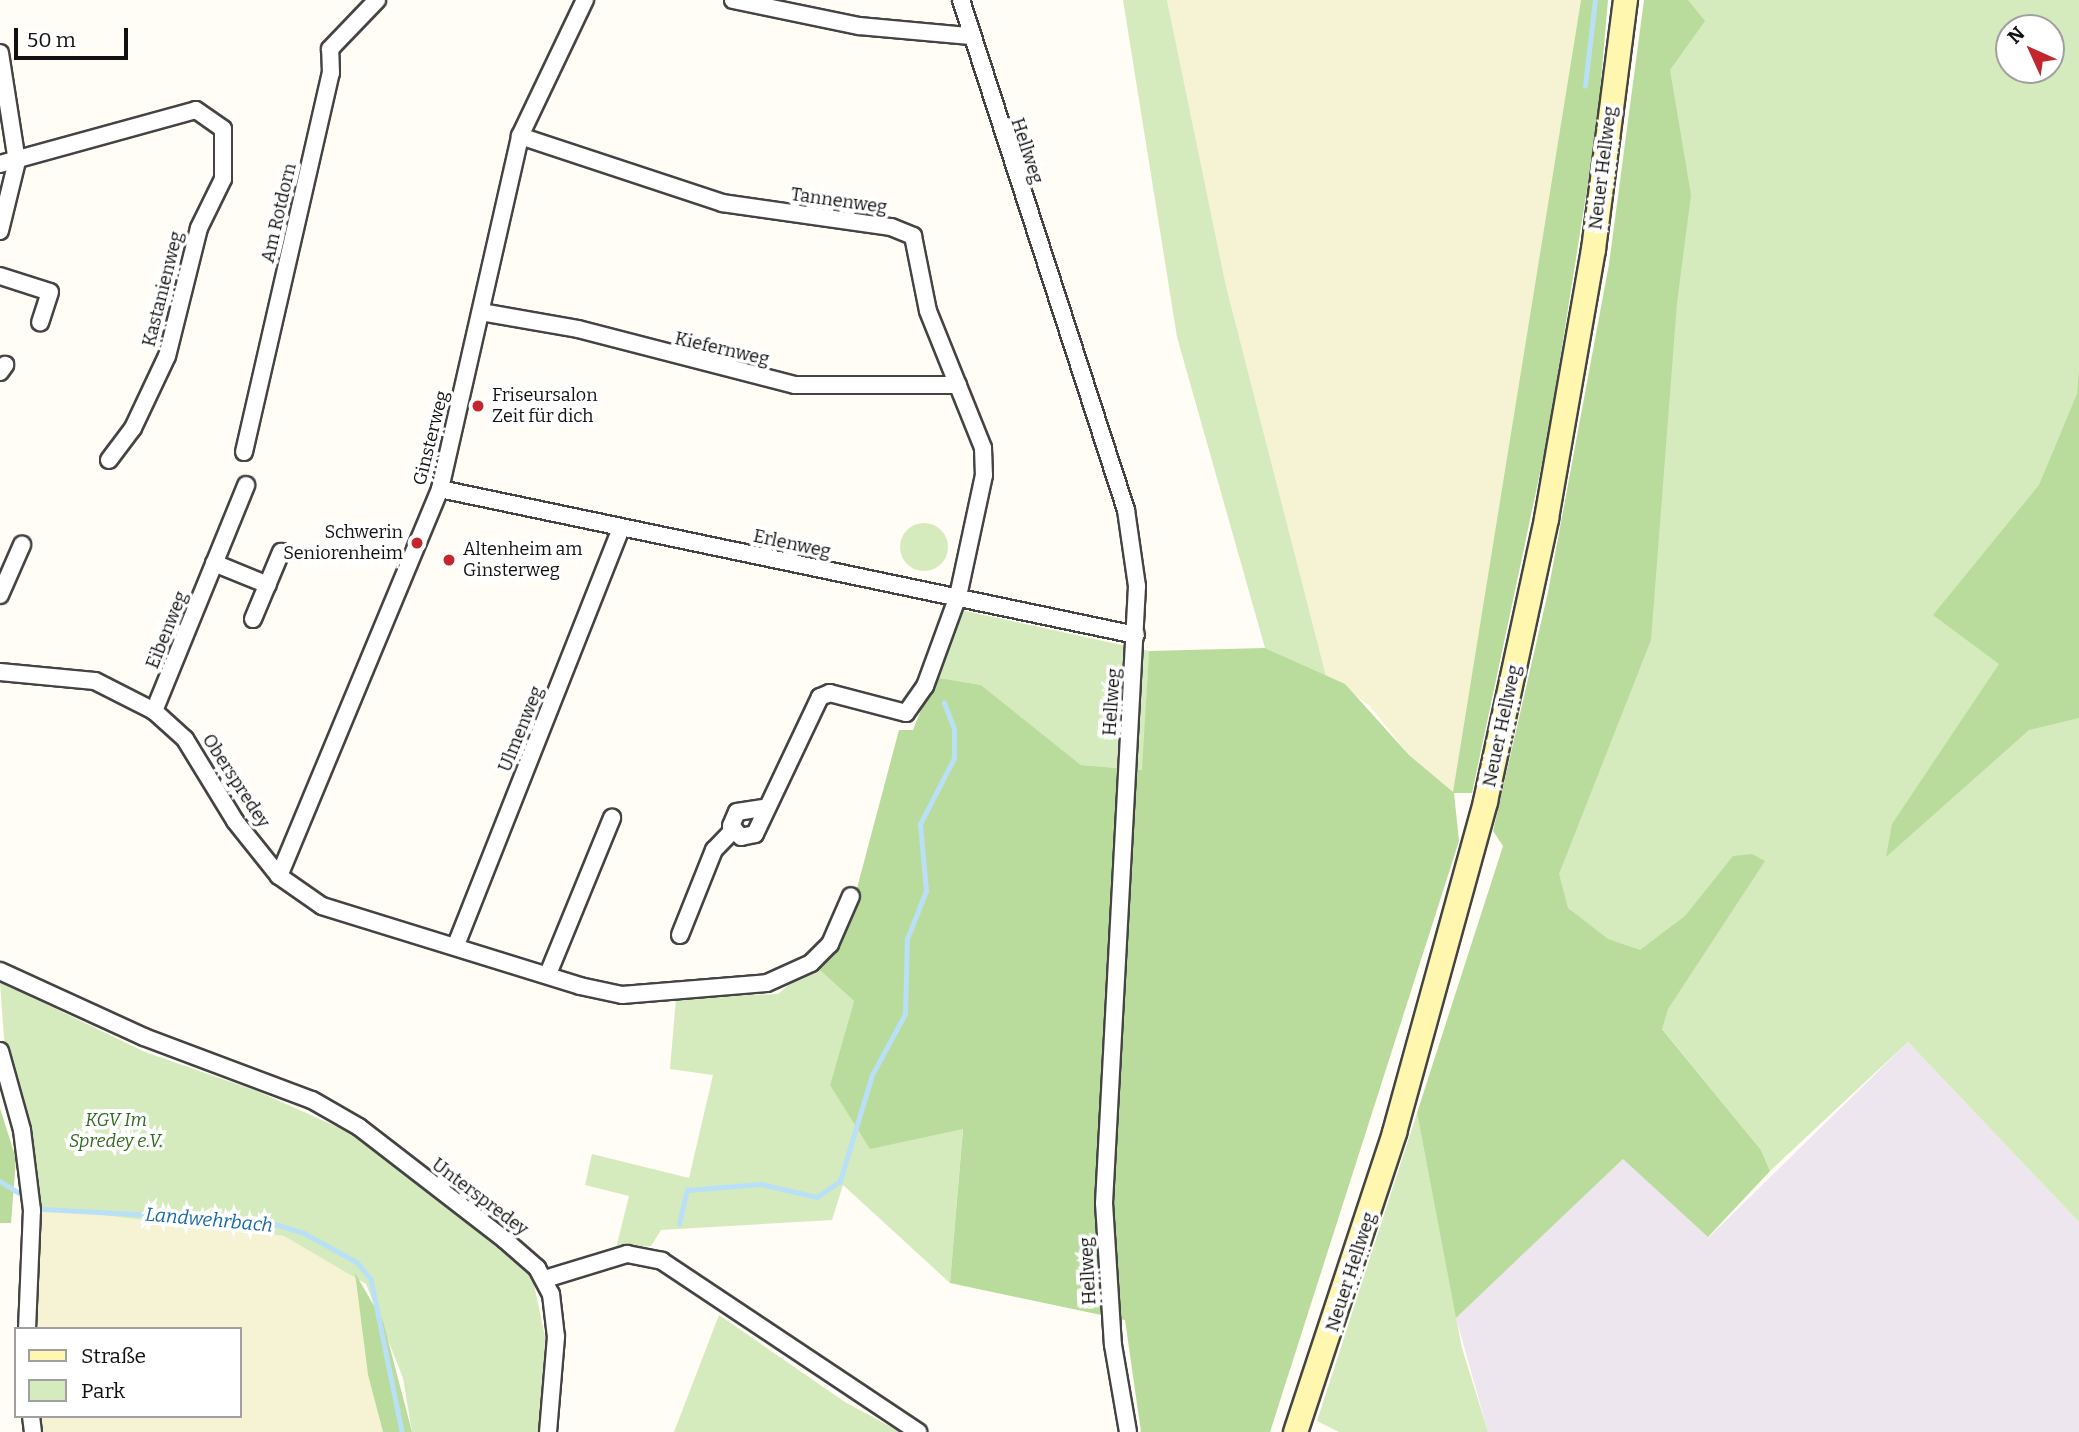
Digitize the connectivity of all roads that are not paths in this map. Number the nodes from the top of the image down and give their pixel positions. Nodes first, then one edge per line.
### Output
1 (377, 0) edge
2 (585, 0) edge
3 (733, 0) edge
4 (961, 0) edge
5 (1625, 0) edge
6 (758, 3) edge
7 (968, 36) junction
8 (0, 52) edge
9 (520, 136) junction
10 (17, 161) junction
11 (0, 164) edge
12 (0, 232) edge
13 (0, 276) edge
14 (481, 312) junction
15 (40, 322) dead end
16 (958, 385) junction
17 (244, 452) dead end
18 (109, 460) dead end
19 (246, 485) dead end
20 (440, 489) junction
21 (621, 528) junction
22 (22, 545) dead end
23 (281, 552) dead end
24 (215, 563) junction
25 (268, 585) junction
26 (0, 596) edge
27 (958, 596) junction
28 (253, 619) dead end
29 (1136, 635) junction
30 (0, 672) edge
31 (154, 711) junction
32 (612, 818) dead end
33 (279, 876) junction
34 (850, 896) dead end
35 (680, 934) dead end
36 (456, 945) junction
37 (0, 971) edge
38 (548, 974) junction
39 (0, 1051) edge
40 (545, 1279) junction
41 (27, 1327) edge
42 (1304, 1429) edge
43 (548, 1432) edge
44 (918, 1432) edge
45 (1128, 1432) edge

1 - 17 street, Am Rotdorn
2 - 9 street, Ginsterweg
3 - 6 street
4 - 7 street, Hellweg
5 - 42 main road, Neuer Hellweg
6 - 7 street
7 - 29 street, Hellweg
8 - 10 street
9 - 14 street, Ginsterweg
9 - 16 street, Tannenweg
10 - 11 street
10 - 12 street
10 - 18 street, Kastanienweg
13 - 15 street
14 - 16 street, Kiefernweg
14 - 20 street, Ginsterweg
16 - 27 street, Tannenweg
19 - 24 street, Eibenweg
20 - 21 street, Erlenweg
20 - 33 street, Ginsterweg
21 - 27 street, Erlenweg
21 - 36 street, Ulmenweg
22 - 26 street
23 - 25 street
24 - 25 street
24 - 31 street, Eibenweg
25 - 28 street
27 - 29 street, Erlenweg
27 - 35 street, Tannenweg
29 - 45 street, Hellweg
30 - 31 street, Oberspredey
31 - 33 street, Oberspredey
32 - 38 street
33 - 36 street, Oberspredey
34 - 38 street, Oberspredey
36 - 38 street, Oberspredey
37 - 40 street, Unterspredey
39 - 41 street
40 - 43 street
40 - 44 street

